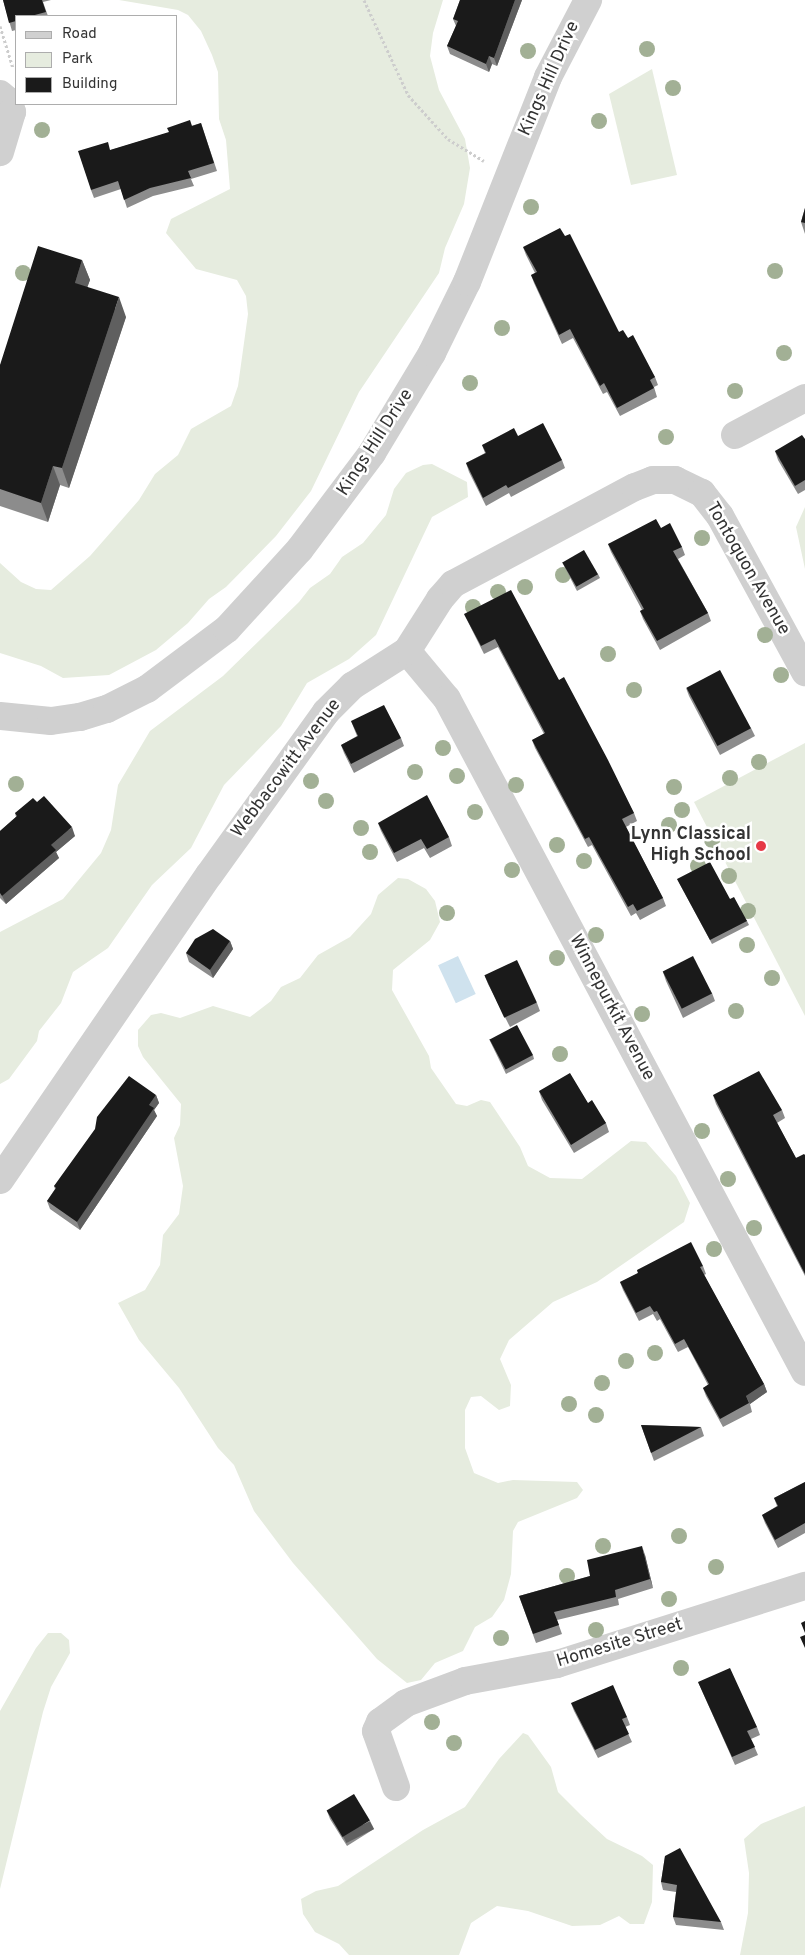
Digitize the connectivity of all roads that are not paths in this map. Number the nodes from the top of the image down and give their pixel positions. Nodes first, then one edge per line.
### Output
1 (588, 0) edge
2 (2, 96) edge
3 (0, 152) edge
4 (805, 398) edge
5 (735, 435) dead end
6 (702, 493) joint
7 (407, 651) junction
8 (805, 672) edge
9 (0, 716) edge
10 (0, 1180) edge
11 (805, 1372) edge
12 (805, 1586) edge
13 (396, 1787) dead end

1 - 9 street, Kings Hill Drive
2 - 3 street
4 - 5 street
6 - 7 street, Webbacowitt Avenue
6 - 8 street, Tontoquon Avenue
7 - 10 street, Webbacowitt Avenue
7 - 11 street, Winnepurkit Avenue
12 - 13 street, Homesite Street

